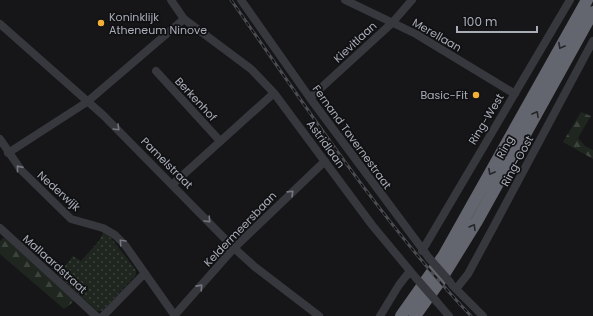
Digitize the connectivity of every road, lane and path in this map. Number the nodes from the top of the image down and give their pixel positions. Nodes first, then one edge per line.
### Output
1 (171, 0) edge
2 (241, 0) edge
3 (345, 0) edge
4 (412, 0) edge
5 (570, 0) edge
6 (587, 0) edge
7 (593, 12) edge
8 (184, 19) junction
9 (392, 23) junction
10 (0, 24) edge
11 (593, 41) edge
12 (156, 71) dead end
13 (274, 93) junction
14 (515, 94) junction
15 (310, 98) junction
16 (87, 102) junction
17 (0, 139) edge
18 (220, 141) junction
19 (8, 153) junction
20 (325, 160) junction
21 (173, 184) junction
22 (0, 228) edge
23 (234, 248) junction
24 (422, 250) junction
25 (410, 271) junction
26 (145, 274) junction
27 (453, 286) junction
28 (428, 298) junction
29 (96, 316) edge
30 (103, 316) edge
31 (174, 316) edge
32 (319, 316) edge
33 (380, 316) edge
34 (401, 316) edge
35 (415, 316) edge
36 (449, 316) edge
37 (483, 316) edge

1 - 8 street, Astridlaan
2 - 15 street, Fernand Tavernestraat
3 - 9 street, Merellaan
4 - 9 street, Kievitlaan
5 - 14 street, Ring-West
6 -> 28 highway, Ring
28 -> 7 highway, Ring
8 - 13 street, Astridlaan
8 - 16 street
9 - 14 street, Merellaan
9 - 15 street, Kievitlaan
10 - 16 street, Pamelstraat
11 - 27 street, Ring-Oost
12 - 18 street, Berkenhof
13 - 18 street
13 - 20 street, Astridlaan
14 - 24 street, Ring-West
15 - 24 street, Fernand Tavernestraat
16 - 19 street
16 -> 21 street, Pamelstraat
17 - 19 street, Nederwijk
18 - 21 street
26 -> 19 street, Nederwijk
23 -> 20 street, Keldermeersbaan
20 - 25 street, Astridlaan
21 -> 23 street, Pamelstraat
22 - 29 street, Mallaardstraat
31 -> 23 street, Keldermeersbaan
23 - 32 street, Pamelstraat
24 - 27 street, Fernand Tavernestraat, bridge
25 - 28 street, Astridlaan, bridge
25 - 33 street
26 - 30 street
26 - 31 street, Nederwijk
27 - 37 street, Fernand Tavernestraat
28 - 34 highway
28 - 35 highway
28 - 36 street, Astridlaan

